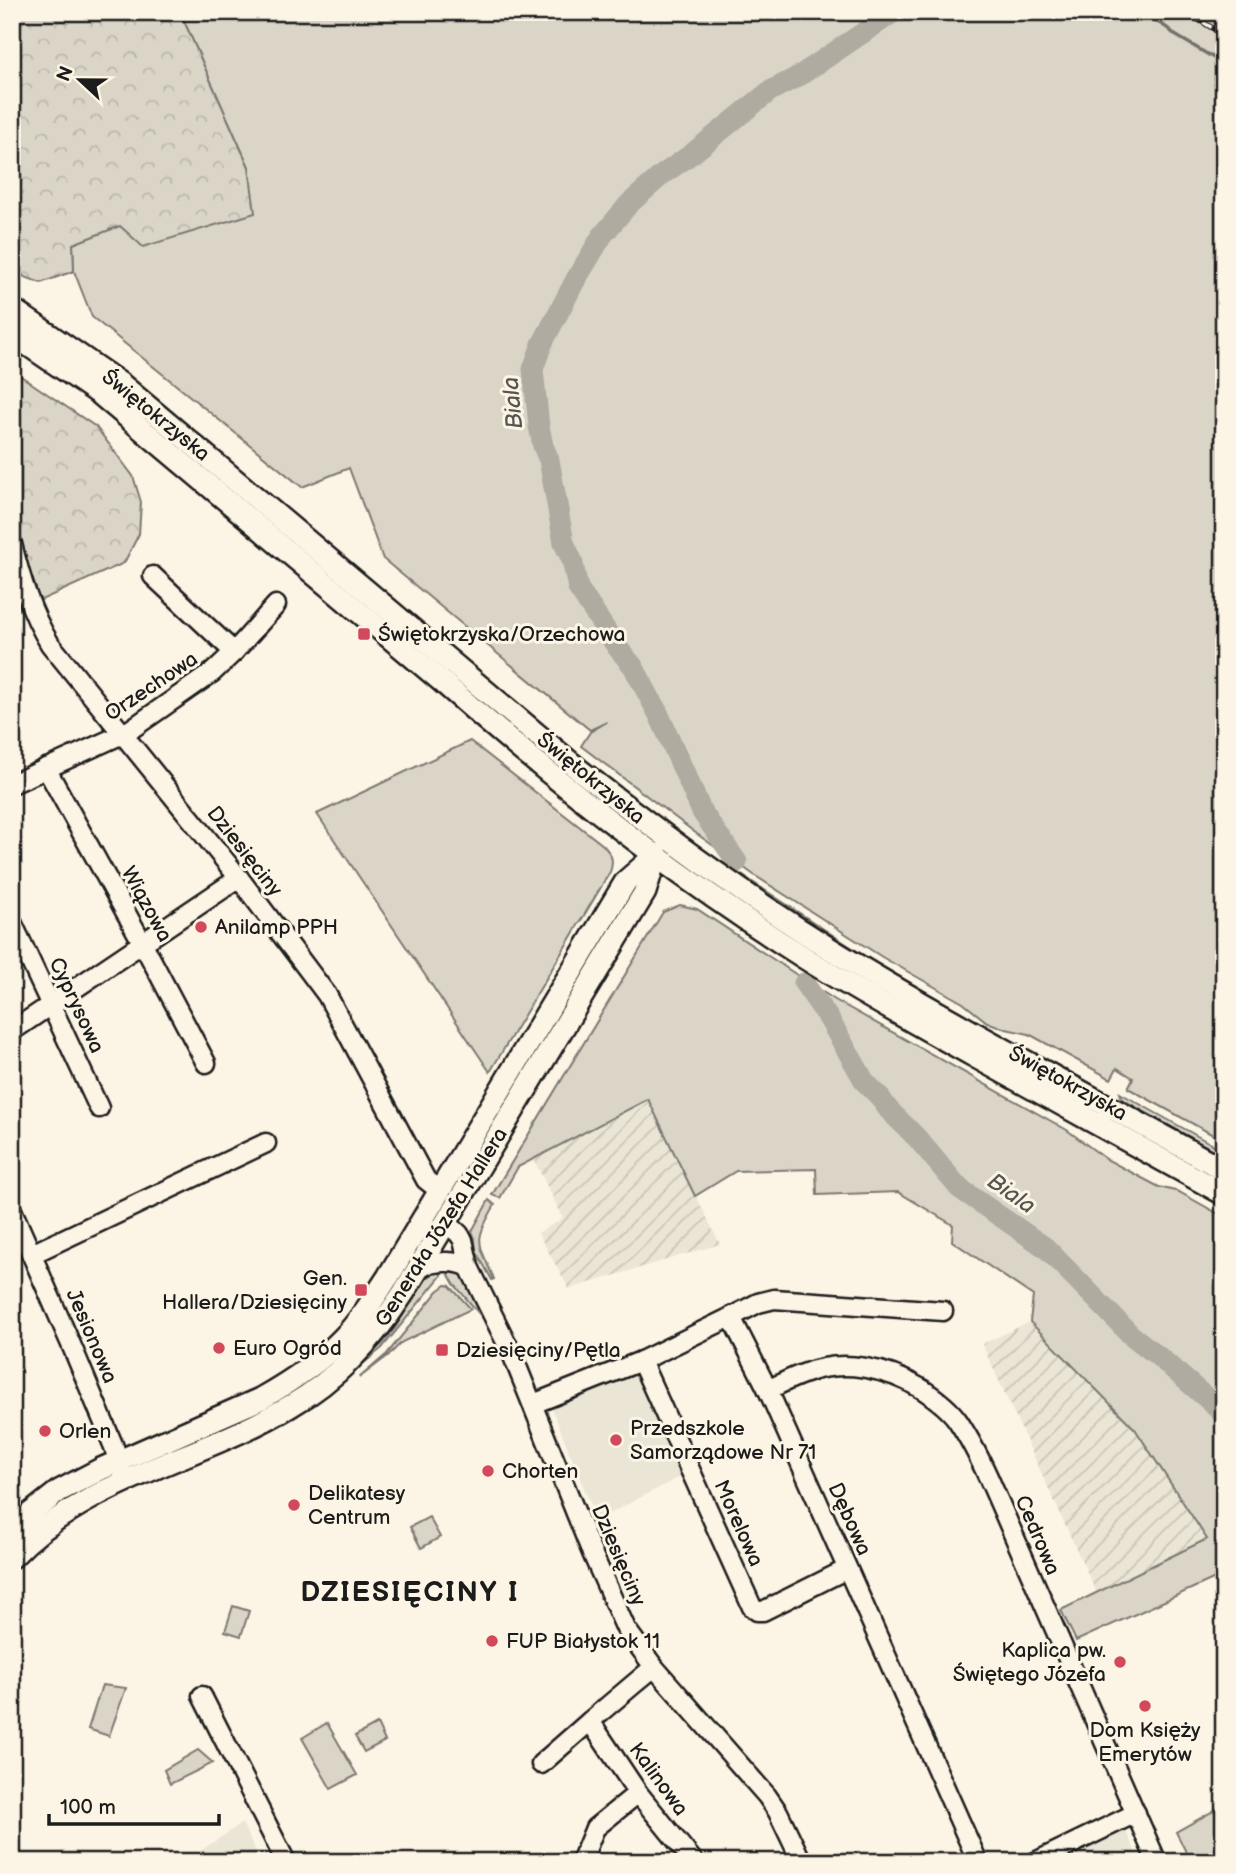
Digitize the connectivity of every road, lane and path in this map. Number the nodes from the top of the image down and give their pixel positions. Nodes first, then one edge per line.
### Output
1 (12, 309) edge
2 (12, 334) edge
3 (12, 544) edge
4 (153, 576) dead end
5 (276, 605) dead end
6 (234, 652) junction
7 (122, 735) junction
8 (46, 768) junction
9 (12, 784) edge
10 (662, 847) junction
11 (239, 878) junction
12 (12, 922) edge
13 (142, 942) junction
14 (891, 997) junction
15 (52, 1005) junction
16 (12, 1031) edge
17 (549, 1031) junction
18 (206, 1063) dead end
19 (99, 1108) dead end
20 (266, 1143) dead end
21 (1224, 1170) edge
22 (440, 1191) junction
23 (1224, 1194) edge
24 (12, 1210) edge
25 (447, 1223) junction
26 (32, 1254) junction
27 (420, 1266) junction
28 (469, 1267) junction
29 (943, 1311) dead end
30 (732, 1317) junction
31 (640, 1361) junction
32 (306, 1383) junction
33 (768, 1390) junction
34 (533, 1404) junction
35 (119, 1461) junction
36 (125, 1482) junction
37 (12, 1528) edge
38 (12, 1557) edge
39 (847, 1569) junction
40 (654, 1667) junction
41 (202, 1696) dead end
42 (590, 1721) junction
43 (541, 1764) dead end
44 (638, 1793) junction
45 (1136, 1813) junction
46 (286, 1862) edge
47 (581, 1862) edge
48 (694, 1862) edge
49 (802, 1862) edge
50 (978, 1862) edge
51 (1035, 1862) edge
52 (1157, 1862) edge

1 - 10 main road, Świętokrzyska
2 - 10 main road, Świętokrzyska
3 - 7 street, Dziesięciny
4 - 6 street, Orzechowa
5 - 6 street, Orzechowa
6 - 7 street, Orzechowa
7 - 8 street, Orzechowa
7 - 11 street, Dziesięciny
8 - 9 street, Orzechowa
8 - 13 street, Wiązowa
10 - 14 main road, Świętokrzyska
10 - 17 main road, Generała Józefa Hallera
11 - 13 street
11 - 22 street, Dziesięciny
12 - 15 street, Cyprysowa
13 - 15 street
13 - 18 street, Wiązowa
14 - 21 main road, Świętokrzyska
14 - 23 main road, Świętokrzyska
15 - 16 street
15 - 19 street, Cyprysowa
17 - 22 main road, Generała Józefa Hallera
17 - 25 main road, Generała Józefa Hallera
20 - 26 street
22 - 32 main road, Generała Józefa Hallera
24 - 26 street, Jesionowa
25 - 27 main road, Generała Józefa Hallera
25 - 28 street, Dziesięciny
26 - 35 street, Jesionowa
27 - 28 street
27 - 32 main road, Generała Józefa Hallera
28 - 34 street, Dziesięciny
29 - 30 street
30 - 31 street
30 - 33 street, Dębowa
31 - 34 street
31 - 39 street, Morelowa
32 - 35 main road, Generała Józefa Hallera
32 - 36 main road, Generała Józefa Hallera
33 - 39 street, Dębowa
33 - 45 street, Cedrowa
34 - 40 street, Dziesięciny
35 - 36 street, Jesionowa
35 - 37 main road, Generała Józefa Hallera
36 - 38 main road, Generała Józefa Hallera
39 - 50 street, Dębowa
40 - 42 street
40 - 49 street, Dziesięciny
41 - 46 street
42 - 43 street
42 - 44 street, Kalinowa
44 - 47 street
44 - 48 street, Kalinowa
45 - 51 street
45 - 52 street, Cedrowa

